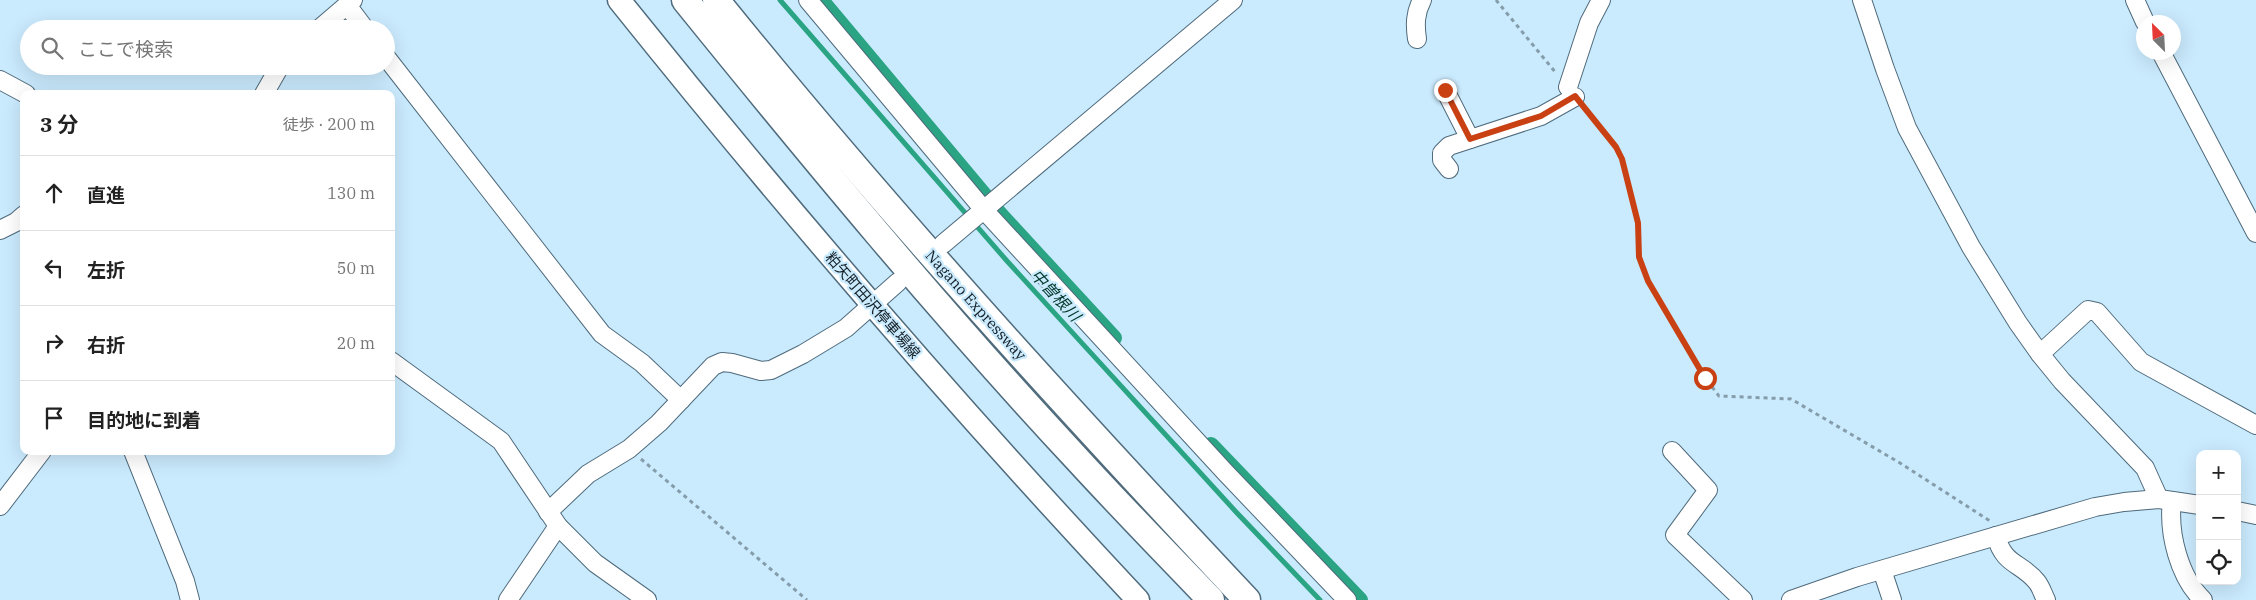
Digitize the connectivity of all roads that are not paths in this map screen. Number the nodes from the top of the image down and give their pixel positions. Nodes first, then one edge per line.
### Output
1 (619, 0) edge
2 (685, 0) edge
3 (716, 0) edge
4 (808, 0) edge
5 (1233, 0) edge
6 (1422, 0) edge
7 (1601, 0) edge
8 (1862, 0) edge
9 (2135, 0) edge
10 (350, 3) edge
11 (2142, 15) edge
12 (330, 20) edge
13 (360, 20) edge
14 (1417, 39) dead end
15 (2165, 60) edge
16 (395, 69) edge
17 (275, 75) edge
18 (0, 80) edge
19 (266, 90) edge
20 (1445, 90) dead end
21 (20, 91) edge
22 (1470, 139) junction
23 (1449, 169) dead end
24 (984, 210) junction
25 (20, 218) edge
26 (0, 230) edge
27 (2256, 233) edge
28 (943, 244) dead end
29 (898, 282) dead end
30 (872, 305) junction
31 (2040, 354) junction
32 (395, 364) edge
33 (681, 400) junction
34 (2256, 425) edge
35 (1672, 451) dead end
36 (39, 455) edge
37 (135, 455) edge
38 (2165, 500) junction
39 (2196, 504) edge
40 (0, 506) edge
41 (2241, 513) edge
42 (2256, 515) edge
43 (553, 519) junction
44 (1996, 536) junction
45 (1882, 570) junction
46 (190, 600) edge
47 (508, 600) edge
48 (647, 600) edge
49 (1138, 600) edge
50 (1211, 600) edge
51 (1247, 600) edge
52 (1347, 600) edge
53 (1743, 600) edge
54 (1791, 600) edge
55 (1892, 600) edge
56 (2046, 600) edge
57 (2203, 600) edge

1 - 30 main road, 粕矢町田沢停車場線
2 - 50 highway, Nagano Expressway
3 - 51 highway, Nagano Expressway
4 - 24 street
5 - 24 street
6 - 14 street
7 - 22 street
8 - 31 street
9 - 11 street
10 - 12 street
10 - 13 street
15 - 27 street
16 - 33 street
17 - 19 street
18 - 21 street
20 - 22 street
22 - 23 street
24 - 28 street
24 - 52 street
25 - 26 street
29 - 30 street
30 - 33 street
30 - 49 main road, 粕矢町田沢停車場線
31 - 34 street
31 - 38 street
32 - 43 street
33 - 43 street
35 - 53 street
36 - 40 street
37 - 46 street
38 - 39 street
38 - 44 street
38 - 57 street
41 - 42 street
43 - 47 street
43 - 48 street
44 - 45 street
44 - 56 street
45 - 54 street
45 - 55 street

